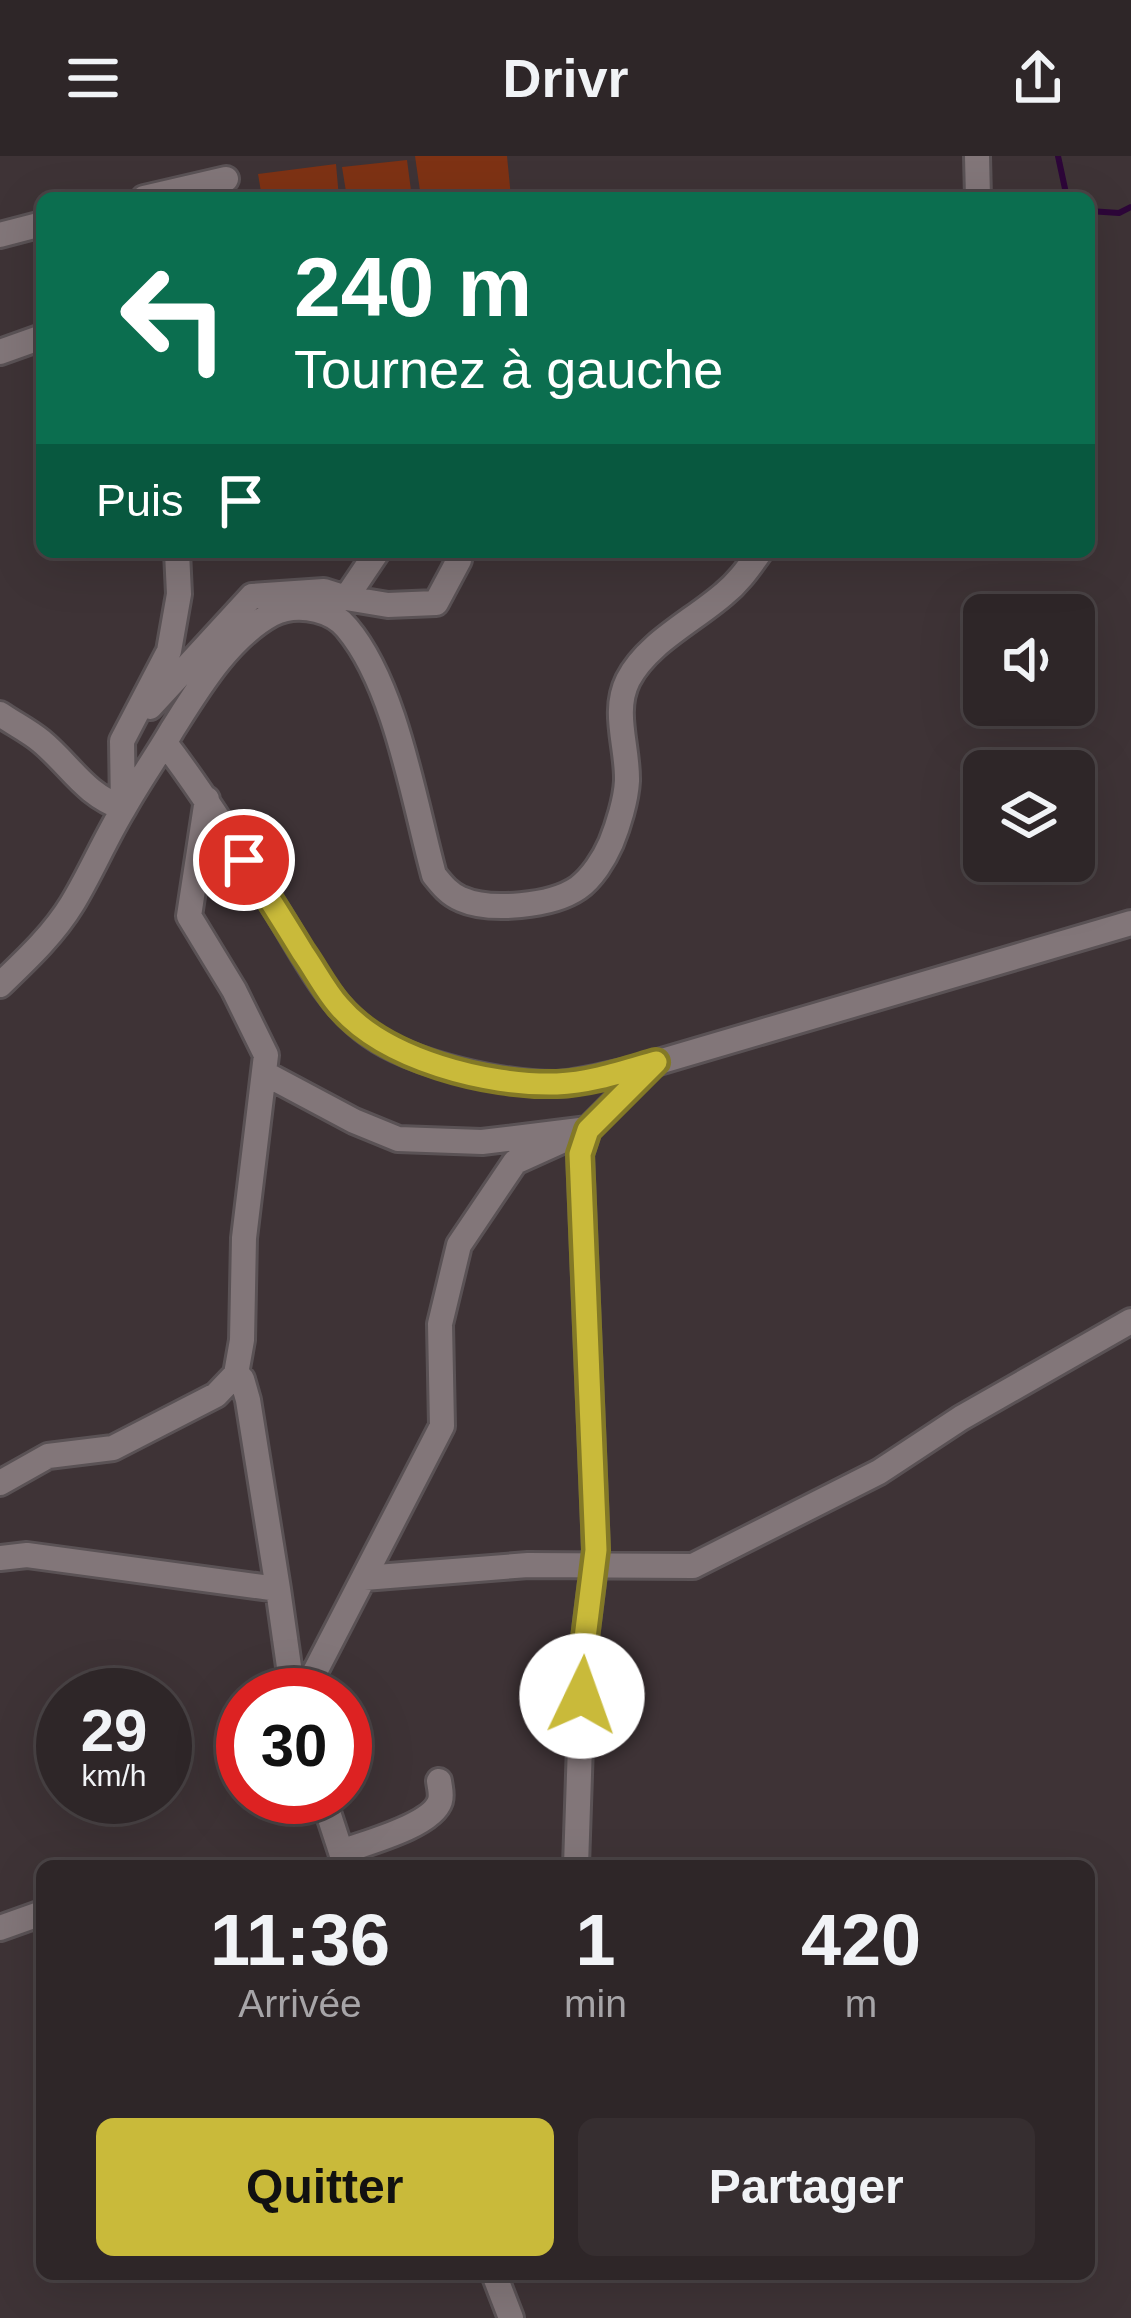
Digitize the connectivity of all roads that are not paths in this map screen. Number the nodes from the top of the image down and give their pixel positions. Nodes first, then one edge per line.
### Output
1 (976, 156) edge
2 (226, 179) dead end
3 (170, 192) edge
4 (978, 192) edge
5 (36, 226) edge
6 (0, 236) edge
7 (36, 340) edge
8 (0, 352) edge
9 (177, 558) edge
10 (373, 558) edge
11 (459, 558) edge
12 (755, 558) edge
13 (346, 598) junction
14 (0, 714) edge
15 (122, 741) junction
16 (165, 743) junction
17 (207, 799) junction
18 (123, 808) junction
19 (1131, 923) edge
20 (0, 985) edge
21 (656, 1062) junction
22 (264, 1073) junction
23 (588, 1130) junction
24 (1131, 1321) edge
25 (236, 1374) junction
26 (0, 1483) edge
27 (0, 1558) edge
28 (594, 1566) junction
29 (364, 1578) junction
30 (278, 1589) junction
31 (289, 1668) edge
32 (317, 1668) edge
33 (439, 1781) dead end
34 (332, 1824) edge
35 (343, 1859) edge
36 (576, 1860) edge
37 (36, 1914) edge
38 (0, 1928) edge
39 (496, 2280) edge
40 (511, 2318) edge

1 - 4 street
2 - 3 street
5 - 6 street
7 - 8 street
9 - 15 street
10 - 13 street
11 - 13 street
12 - 16 street
13 - 15 street
14 - 18 street
15 - 18 street
16 - 17 street
16 - 18 street
17 - 21 street
17 - 22 street
18 - 20 street
19 - 21 street
21 - 23 street
22 - 23 street
22 - 25 street
23 - 28 street
23 - 29 street
24 - 28 street
25 - 26 street
25 - 30 street
27 - 30 street
28 - 29 street
28 - 36 street
29 - 32 street
30 - 31 street
33 - 35 street
34 - 35 street
37 - 38 street
39 - 40 street

